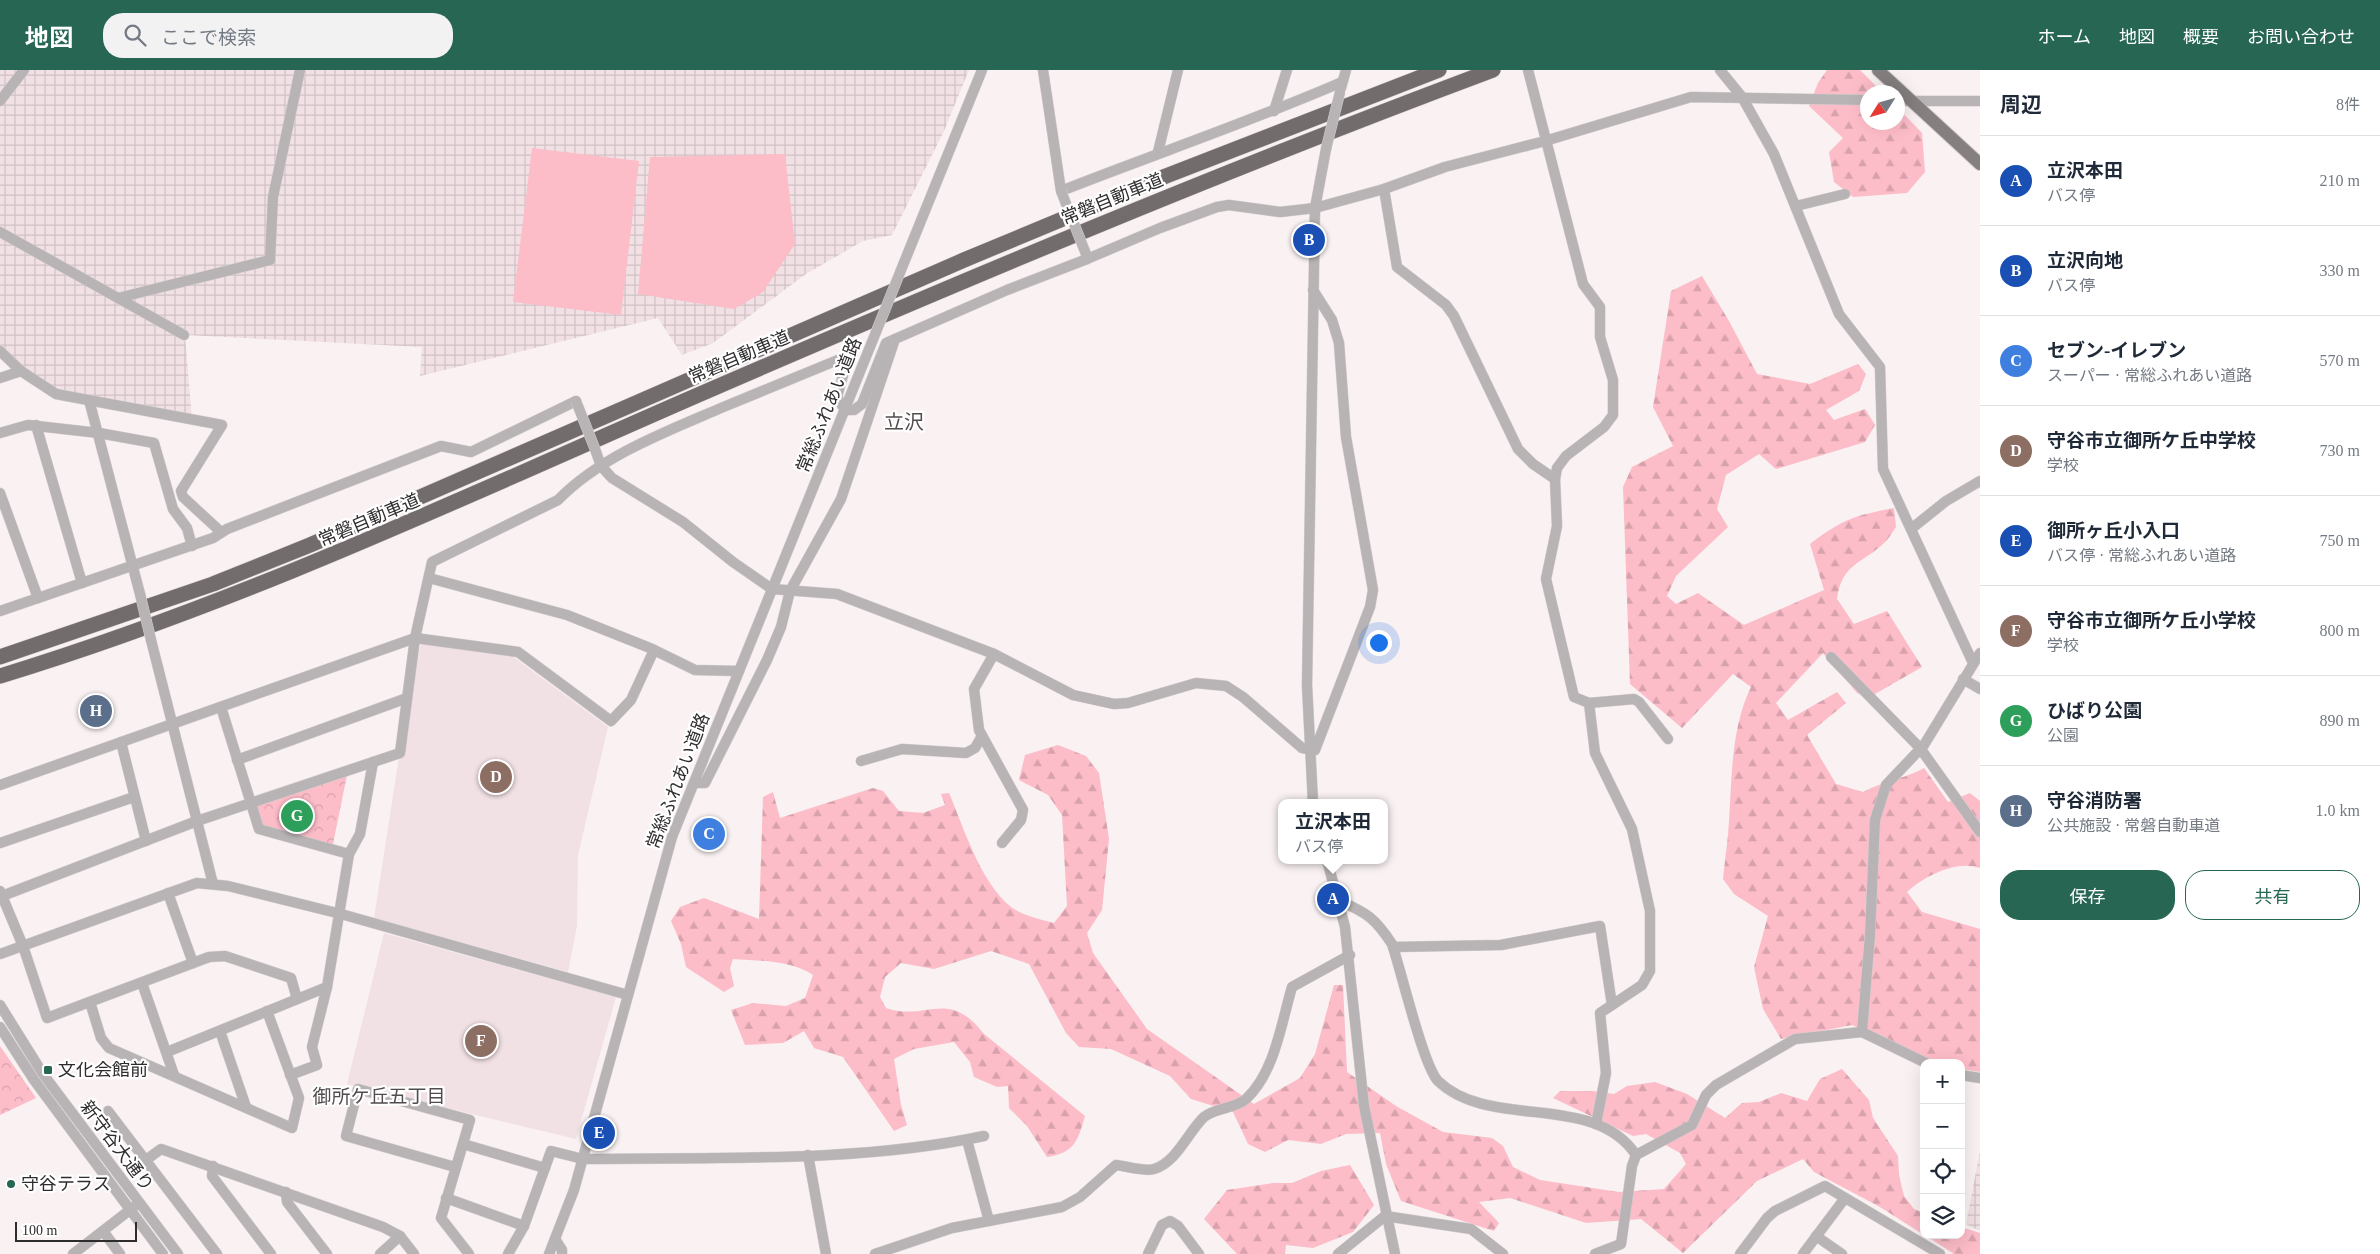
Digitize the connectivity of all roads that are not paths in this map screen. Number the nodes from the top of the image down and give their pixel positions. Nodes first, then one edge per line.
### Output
1 (24, 70) edge
2 (300, 70) edge
3 (982, 70) edge
4 (1043, 70) edge
5 (1178, 70) edge
6 (1287, 70) edge
7 (1346, 70) edge
8 (1439, 70) edge
9 (1493, 70) edge
10 (1528, 70) edge
11 (1720, 70) edge
12 (1878, 70) edge
13 (1341, 87) junction
14 (1742, 97) junction
15 (1860, 100) edge
16 (0, 101) edge
17 (1905, 101) edge
18 (1912, 101) junction
19 (1980, 101) edge
20 (1274, 112) junction
21 (1545, 141) junction
22 (1158, 152) junction
23 (1980, 164) edge
24 (1384, 188) junction
25 (1061, 191) junction
26 (1845, 194) dead end
27 (1796, 206) junction
28 (1315, 208) junction
29 (0, 232) edge
30 (1087, 257) junction
31 (1313, 290) junction
32 (118, 298) junction
33 (184, 335) dead end
34 (895, 339) junction
35 (0, 351) edge
36 (21, 371) junction
37 (0, 378) edge
38 (89, 400) junction
39 (845, 410) junction
40 (36, 425) junction
41 (0, 433) edge
42 (99, 433) junction
43 (601, 466) junction
44 (1555, 479) junction
45 (1980, 481) edge
46 (0, 493) edge
47 (1911, 529) junction
48 (222, 532) junction
49 (192, 546) junction
50 (132, 566) junction
51 (429, 578) junction
52 (82, 583) junction
53 (772, 589) junction
54 (790, 592) junction
55 (38, 598) junction
56 (0, 611) edge
57 (415, 638) junction
58 (654, 650) junction
59 (1980, 653) edge
60 (994, 654) junction
61 (0, 657) edge
62 (1831, 657) dead end
63 (1973, 663) junction
64 (739, 671) junction
65 (0, 676) edge
66 (1963, 679) junction
67 (1980, 689) edge
68 (407, 698) junction
69 (1589, 703) junction
70 (220, 707) junction
71 (172, 724) junction
72 (982, 736) junction
73 (1668, 738) dead end
74 (121, 742) junction
75 (1920, 748) junction
76 (1309, 750) junction
77 (237, 760) junction
78 (860, 761) dead end
79 (372, 762) junction
80 (694, 783) junction
81 (0, 784) edge
82 (134, 797) junction
83 (1313, 799) edge
84 (251, 803) junction
85 (197, 821) junction
86 (1980, 832) edge
87 (146, 841) junction
88 (0, 843) edge
89 (1002, 843) dead end
90 (348, 854) junction
91 (1328, 864) edge
92 (214, 884) junction
93 (1, 893) edge
94 (168, 893) junction
95 (1340, 901) junction
96 (340, 914) junction
97 (22, 946) junction
98 (1393, 947) junction
99 (0, 954) edge
100 (1350, 955) junction
101 (193, 964) junction
102 (142, 983) junction
103 (328, 987) junction
104 (628, 995) junction
105 (297, 999) junction
106 (90, 1002) junction
107 (0, 1005) edge
108 (1612, 1005) junction
109 (267, 1011) junction
110 (0, 1027) edge
111 (220, 1030) junction
112 (1862, 1032) junction
113 (167, 1052) junction
114 (1920, 1060) edge
115 (174, 1075) junction
116 (290, 1075) junction
117 (1965, 1075) edge
118 (1980, 1078) edge
119 (246, 1107) junction
120 (108, 1111) dead end
121 (1596, 1124) junction
122 (984, 1136) dead end
123 (967, 1140) junction
124 (463, 1144) junction
125 (808, 1155) junction
126 (1636, 1156) junction
127 (583, 1159) junction
128 (146, 1160) junction
129 (213, 1166) junction
130 (455, 1166) junction
131 (545, 1168) junction
132 (286, 1192) junction
133 (446, 1198) junction
134 (1845, 1198) junction
135 (140, 1203) junction
136 (130, 1210) junction
137 (1385, 1216) junction
138 (989, 1221) junction
139 (524, 1226) junction
140 (103, 1231) junction
141 (400, 1236) junction
142 (1816, 1236) junction
143 (555, 1239) junction
144 (73, 1254) edge
145 (120, 1254) edge
146 (164, 1254) edge
147 (178, 1254) edge
148 (216, 1254) edge
149 (271, 1254) edge
150 (326, 1254) edge
151 (380, 1254) edge
152 (414, 1254) edge
153 (469, 1254) edge
154 (508, 1254) edge
155 (548, 1254) edge
156 (562, 1254) edge
157 (826, 1254) edge
158 (876, 1254) edge
159 (1148, 1254) edge
160 (1199, 1254) edge
161 (1338, 1254) edge
162 (1397, 1254) edge
163 (1503, 1254) edge
164 (1595, 1254) edge
165 (1740, 1254) edge
166 (1803, 1254) edge
167 (1842, 1254) edge
168 (1940, 1254) edge

1 - 16 street
2 - 32 street
3 - 39 street, 常総ふれあい道路, bridge
4 - 25 street
5 - 22 street
6 - 20 street
7 - 13 street
8 - 61 highway, 常磐自動車道
9 - 65 highway, 常磐自動車道
10 - 21 street
11 - 14 street
12 - 18 main road
13 - 20 street
13 - 28 street, bridge
14 - 15 street
14 - 21 street
14 - 27 street
17 - 18 street
18 - 19 street
18 - 23 main road
20 - 22 street
21 - 24 street
21 - 44 street
22 - 25 street
24 - 28 street
24 - 44 street
25 - 30 street, bridge
26 - 27 street
27 - 47 street
28 - 30 street
28 - 31 street
29 - 32 street
30 - 34 street
31 - 76 street
31 - 76 street
32 - 33 street
34 - 39 street
34 - 54 street
35 - 36 street
36 - 37 street
36 - 38 street
38 - 42 street
38 - 48 street
39 - 43 street
39 - 53 street, 常総ふれあい道路
40 - 41 street
40 - 42 street
40 - 52 street
42 - 49 street
42 - 50 street
43 - 48 street, bridge
43 - 51 street
43 - 53 street
44 - 69 street
45 - 47 street
46 - 55 street
47 - 63 street
48 - 49 street
49 - 50 street
50 - 52 street
50 - 71 street, bridge
51 - 57 street
51 - 58 street
52 - 55 street
53 - 54 street
53 - 64 street, 常総ふれあい道路
54 - 60 street
54 - 80 street
55 - 56 street
57 - 58 street
57 - 68 street
57 - 70 street
58 - 64 street
59 - 63 street
60 - 72 street
60 - 76 street
62 - 75 street
63 - 66 street
64 - 80 street, 常総ふれあい道路
66 - 67 street
66 - 75 street
68 - 77 street
68 - 79 street
69 - 73 street
69 - 108 street
70 - 71 street
70 - 77 street
71 - 74 street
71 - 85 street
72 - 78 street
72 - 89 street
74 - 81 street
74 - 82 street
75 - 86 street
75 - 112 street
76 - 83 street
77 - 84 street
79 - 84 street
79 - 90 street
80 - 104 street, 常総ふれあい道路
82 - 87 street
82 - 88 street
84 - 85 street
84 - 90 street
85 - 87 street
85 - 92 street
87 - 93 street
90 - 96 street
91 - 95 street
92 - 94 street
92 - 96 street
93 - 97 street
94 - 97 street
94 - 101 street
95 - 98 street
95 - 100 street
96 - 103 street
96 - 104 street
97 - 99 street
97 - 106 street
98 - 108 street
98 - 121 street
100 - 137 street
100 - 138 street
101 - 102 street
101 - 105 street
102 - 106 street
102 - 113 street
103 - 105 street
103 - 116 street
104 - 127 street, 常総ふれあい道路
105 - 109 street
106 - 115 street
107 - 135 street, 新守谷大通り
108 - 121 street
109 - 111 street
109 - 116 street
110 - 136 street, 新守谷大通り
111 - 113 street
111 - 119 street
112 - 114 street
112 - 126 street
113 - 115 street
115 - 119 street
116 - 119 street
117 - 118 street
120 - 128 street
121 - 126 street
122 - 123 street
123 - 125 street
123 - 138 street
124 - 130 street
124 - 130 street
124 - 131 street
125 - 127 street
125 - 157 street
126 - 164 street
127 - 131 street
127 - 143 street, 常総ふれあい道路
128 - 129 street
128 - 148 street
129 - 132 street
129 - 149 street
130 - 133 street
131 - 139 street
132 - 141 street
132 - 150 street
133 - 139 street
133 - 153 street
134 - 142 street
134 - 165 street
134 - 168 street
135 - 136 street
135 - 147 street, 新守谷大通り
136 - 140 street
136 - 146 street, 新守谷大通り
137 - 161 street
137 - 162 street
137 - 163 street
138 - 158 street
139 - 154 street
140 - 144 street
140 - 145 street
141 - 151 street
141 - 152 street
142 - 166 street
142 - 167 street
143 - 155 street, 常総ふれあい道路
143 - 156 street
159 - 160 street

